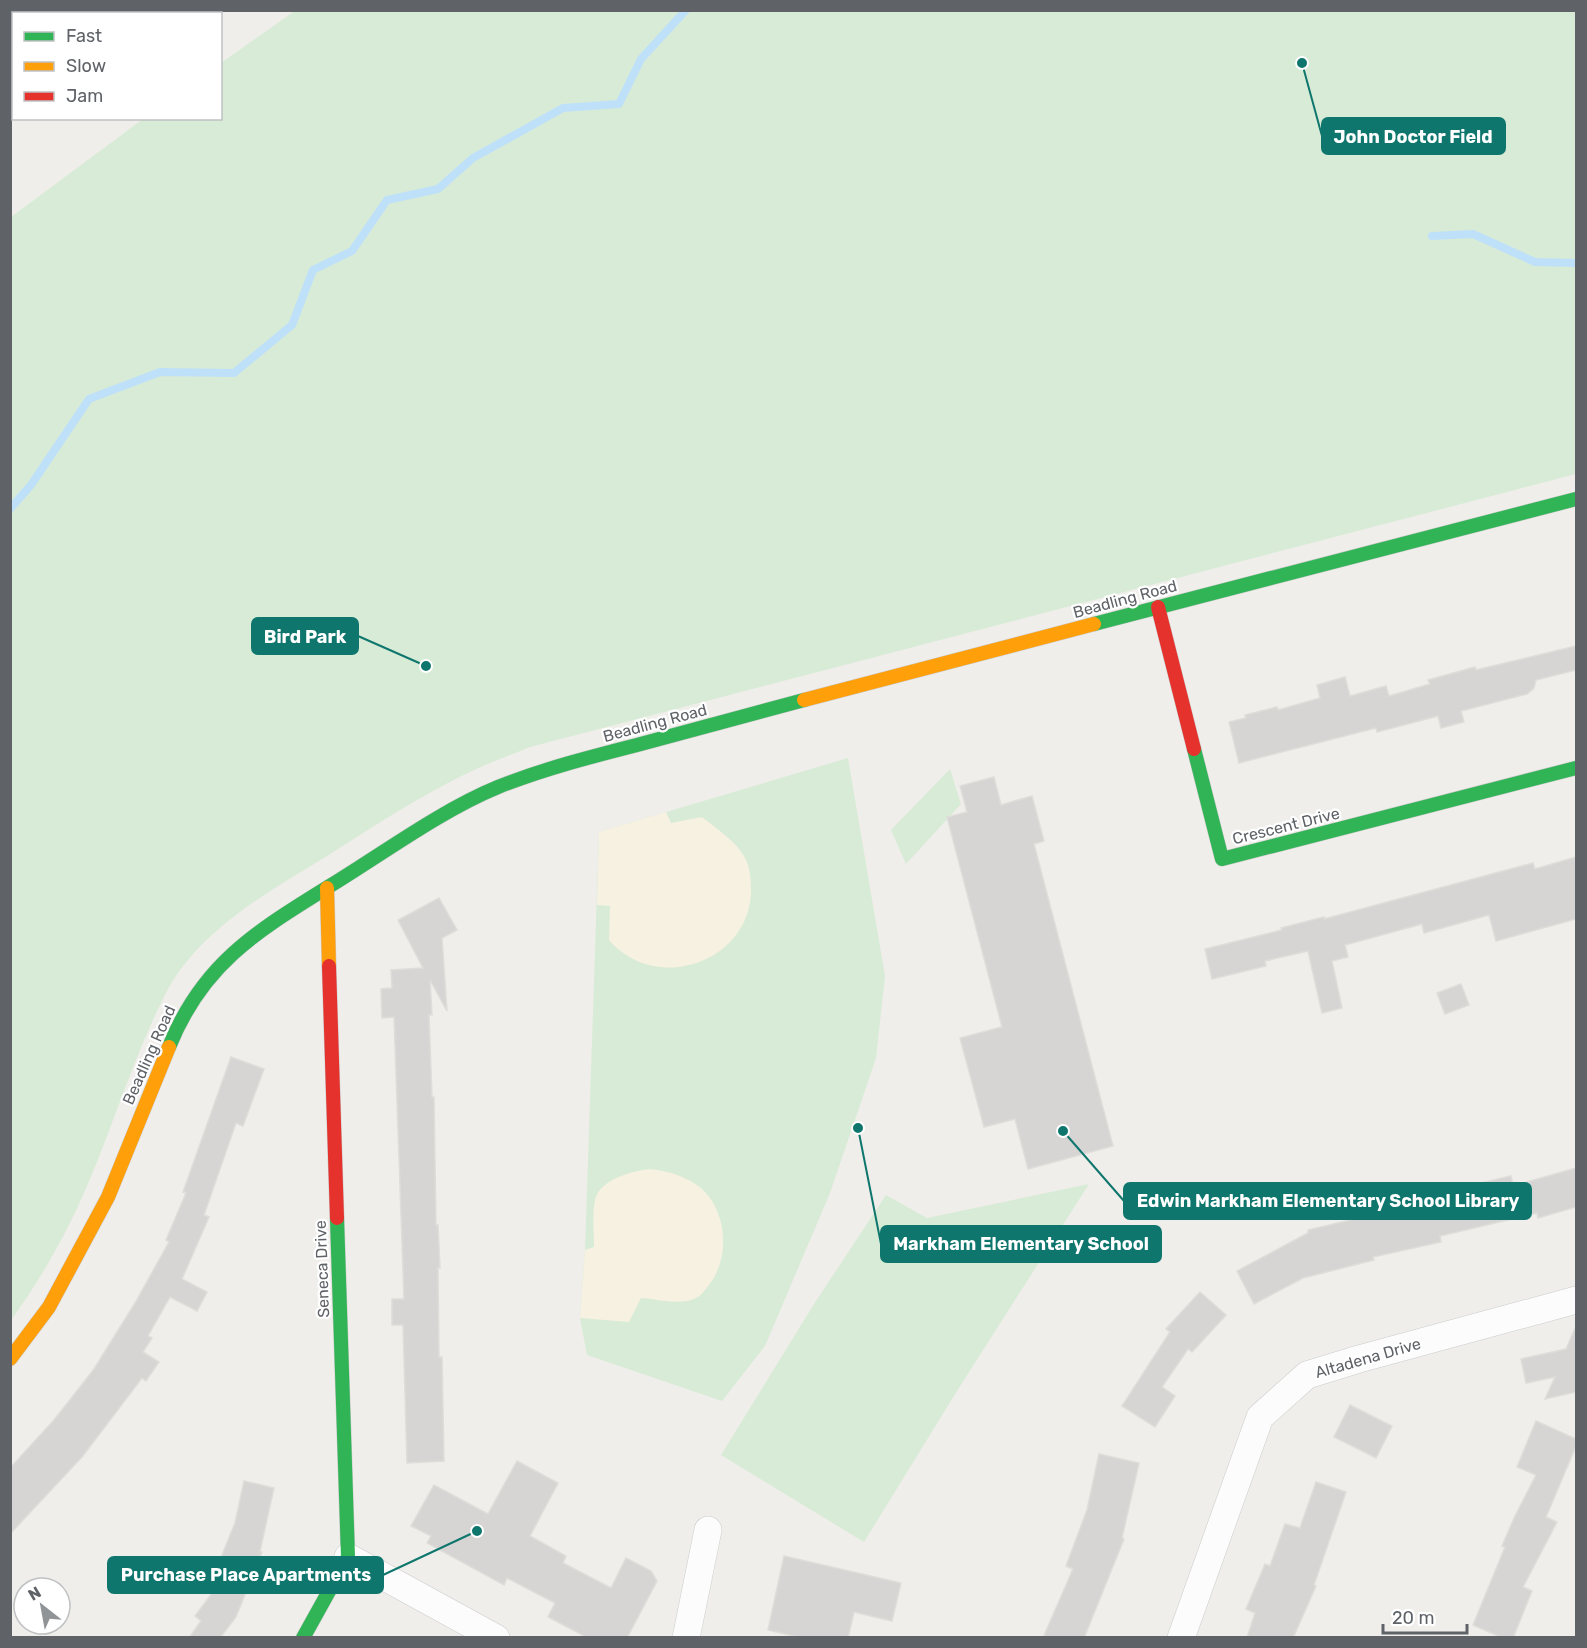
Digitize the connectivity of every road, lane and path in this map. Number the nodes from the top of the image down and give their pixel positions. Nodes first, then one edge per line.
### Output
1 (1576, 499) edge
2 (1158, 607) junction
3 (1576, 768) edge
4 (327, 888) junction
5 (1576, 1300) edge
6 (10, 1359) edge
7 (708, 1530) dead end
8 (348, 1557) junction
9 (303, 1638) edge
10 (496, 1638) edge
11 (686, 1638) edge
12 (1181, 1638) edge

1 - 2 street, Beadling Road
2 - 3 street, Crescent Drive
2 - 4 street, Beadling Road
4 - 6 street, Beadling Road
4 - 8 street, Seneca Drive
5 - 12 street, Altadena Drive
7 - 11 street
8 - 9 street
8 - 10 street

